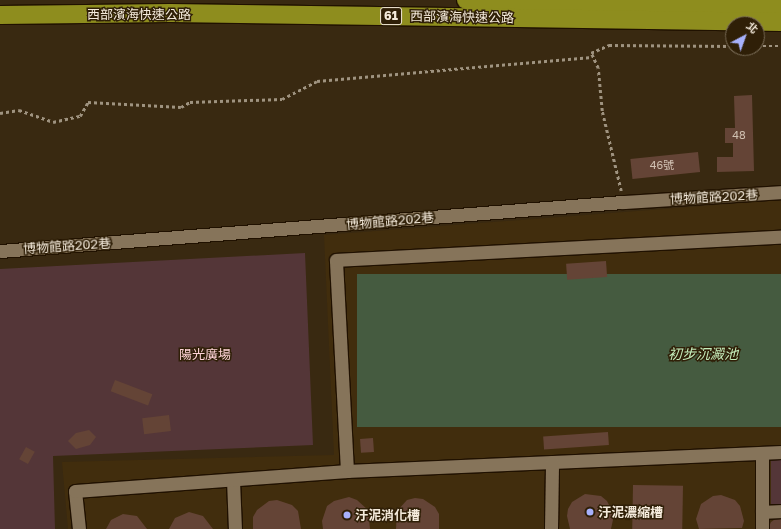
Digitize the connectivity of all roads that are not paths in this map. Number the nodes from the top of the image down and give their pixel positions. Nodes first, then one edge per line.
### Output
1 (466, 0) edge
2 (781, 6) edge
3 (1, 15) edge
4 (781, 22) edge
5 (781, 192) edge
6 (781, 237) edge
7 (0, 251) edge
8 (781, 452) edge
9 (762, 453) junction
10 (552, 462) junction
11 (347, 471) junction
12 (233, 480) junction
13 (781, 511) edge
14 (762, 512) junction
15 (79, 529) edge
16 (235, 529) edge
17 (551, 529) edge
18 (762, 529) edge

1 - 2 highway, 西部濱海快速公路
3 - 4 highway, 西部濱海快速公路 / 61
5 - 7 lane, 博物館路202巷
6 - 11 lane
8 - 9 lane
9 - 10 lane
9 - 14 lane
10 - 11 lane
10 - 17 lane
11 - 12 lane
12 - 15 lane
12 - 16 lane
13 - 14 lane
14 - 18 lane

